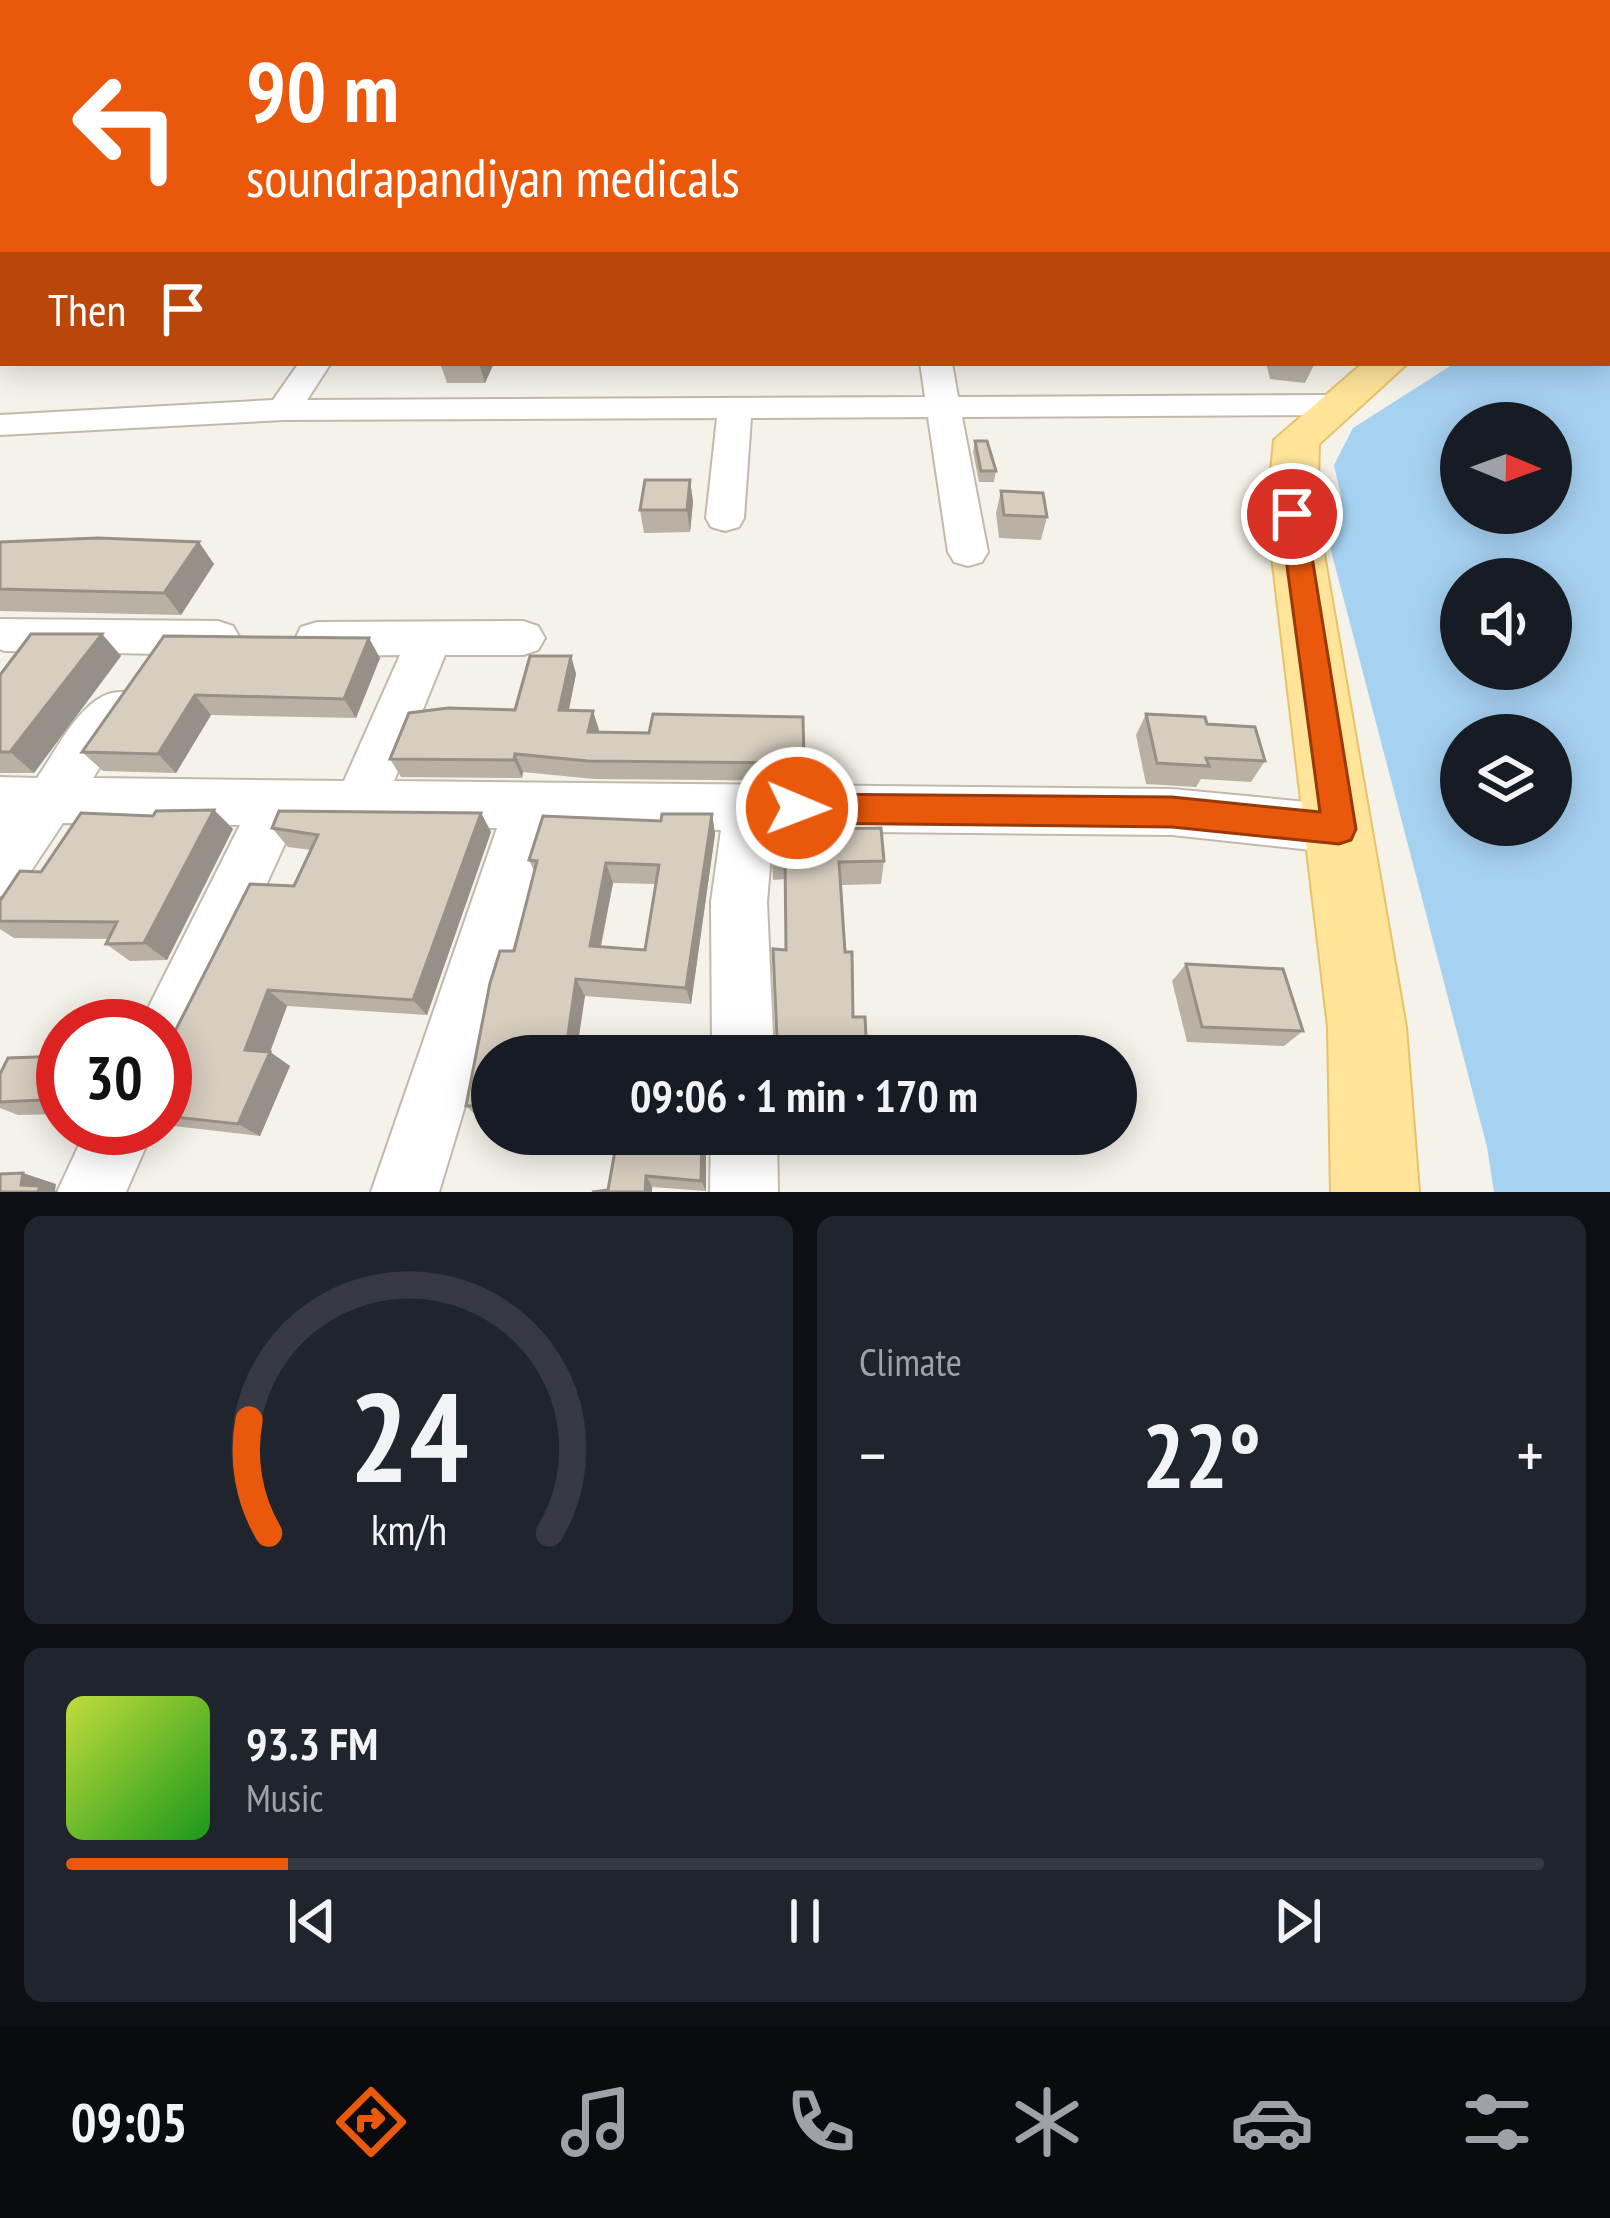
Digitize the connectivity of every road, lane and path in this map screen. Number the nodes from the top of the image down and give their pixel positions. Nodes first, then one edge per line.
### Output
1 (313, 366) edge
2 (937, 366) edge
3 (1385, 366) edge
4 (1340, 405) junction
5 (944, 407) junction
6 (735, 408) junction
7 (283, 410) junction
8 (0, 425) edge
9 (724, 518) dead end
10 (968, 552) dead end
11 (4, 634) dead end
12 (164, 638) junction
13 (523, 638) dead end
14 (429, 640) junction
15 (24, 801) edge
16 (361, 802) junction
17 (277, 804) junction
18 (530, 805) junction
19 (750, 808) junction
20 (1339, 829) junction
21 (0, 871) edge
22 (183, 999) edge
23 (742, 1035) edge
24 (108, 1155) edge
25 (744, 1155) edge
26 (91, 1192) edge
27 (405, 1192) edge
28 (744, 1192) edge
29 (1375, 1192) edge

1 - 7 street
2 - 5 street
3 - 4 main road
4 - 5 street
4 - 20 main road
5 - 6 street
5 - 10 street
6 - 7 street
6 - 9 street
7 - 8 street
11 - 12 street
12 - 14 street
12 - 15 street
13 - 14 street
14 - 16 street
15 - 17 street
15 - 21 street
16 - 17 street
16 - 18 street
17 - 22 street
18 - 19 street
18 - 27 street
19 - 20 street
19 - 23 street
20 - 29 main road
24 - 26 street
25 - 28 street

